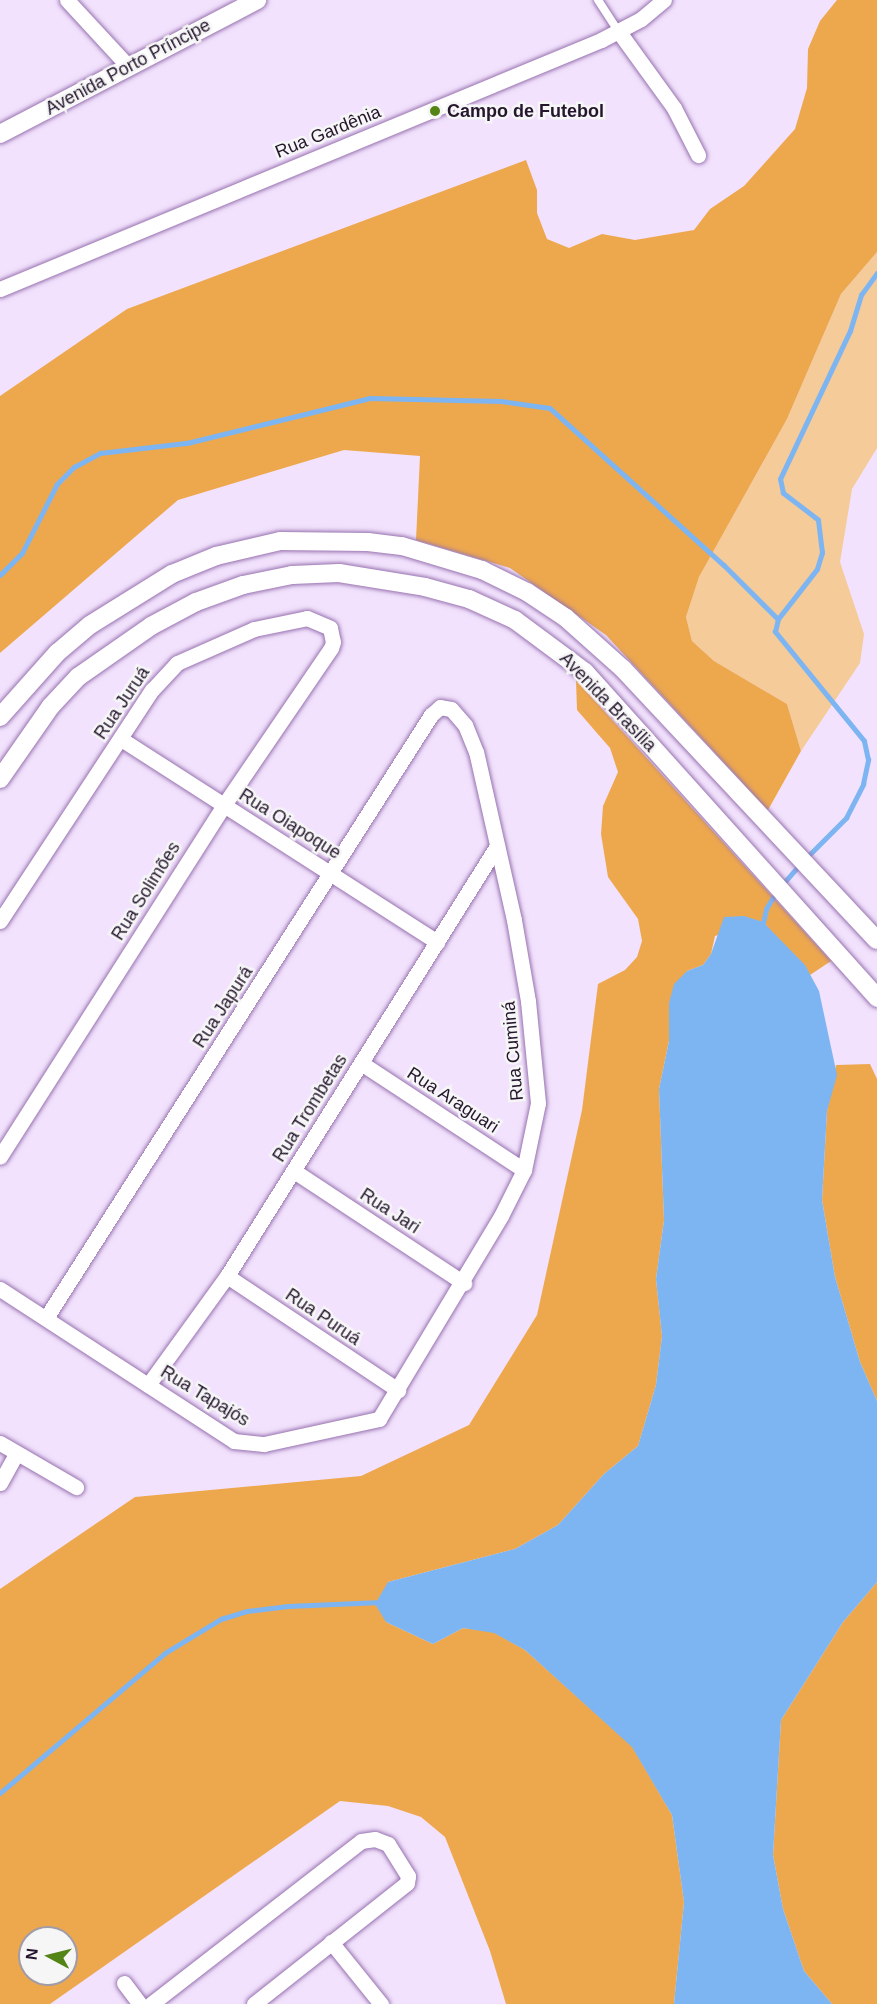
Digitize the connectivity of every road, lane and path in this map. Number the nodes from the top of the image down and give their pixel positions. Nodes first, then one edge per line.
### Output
1 (67, 0) edge
2 (257, 0) edge
3 (598, 0) edge
4 (664, 0) edge
5 (619, 32) junction
6 (128, 66) junction
7 (1, 133) edge
8 (698, 155) dead end
9 (0, 289) edge
10 (330, 648) joint
11 (431, 715) joint
12 (0, 717) edge
13 (121, 739) junction
14 (0, 779) edge
15 (224, 805) junction
16 (497, 846) junction
17 (332, 873) junction
18 (0, 921) edge
19 (877, 940) edge
20 (437, 942) junction
21 (877, 998) edge
22 (361, 1063) junction
23 (0, 1157) edge
24 (524, 1170) junction
25 (294, 1171) junction
26 (226, 1276) junction
27 (464, 1283) junction
28 (0, 1289) edge
29 (46, 1318) junction
30 (148, 1385) junction
31 (398, 1390) junction
32 (0, 1443) edge
33 (16, 1454) junction
34 (0, 1483) edge
35 (76, 1487) dead end
36 (331, 1942) junction
37 (124, 1983) dead end
38 (140, 2004) edge
39 (151, 2004) edge
40 (254, 2004) edge
41 (381, 2004) edge

1 - 6 street
2 - 6 street, Avenida Porto Príncipe
3 - 5 lane
4 - 5 street, Rua Gardênia
5 - 8 street
5 - 9 street, Rua Gardênia
6 - 7 street, Avenida Porto Príncipe
10 - 13 street, Rua Juruá
10 - 15 street, Rua Solimões
11 - 16 street, Rua Cuminá
11 - 17 street, Rua Japurá
12 - 19 street, Avenida Brasília
13 - 15 street, Rua Oiapoque
13 - 18 street, Rua Juruá
14 - 21 street, Avenida Brasília
15 - 17 street, Rua Oiapoque
15 - 23 street, Rua Solimões
16 - 20 street, Rua Trombetas
16 - 24 street, Rua Cuminá
17 - 20 street, Rua Oiapoque
17 - 29 street, Rua Japurá
20 - 22 street, Rua Trombetas
22 - 24 street, Rua Araguari
22 - 25 street, Rua Trombetas
24 - 27 street, Rua Cuminá
25 - 26 street, Rua Trombetas
25 - 27 street, Rua Jari
26 - 30 street, Rua Trombetas
26 - 31 street, Rua Puruá
27 - 31 street, Rua Cuminá
28 - 29 street, Rua Tapajós
29 - 30 street, Rua Tapajós
30 - 31 street, Rua Tapajós
32 - 33 street
33 - 34 street
33 - 35 street
36 - 39 street
36 - 40 street
36 - 41 street
37 - 38 street

